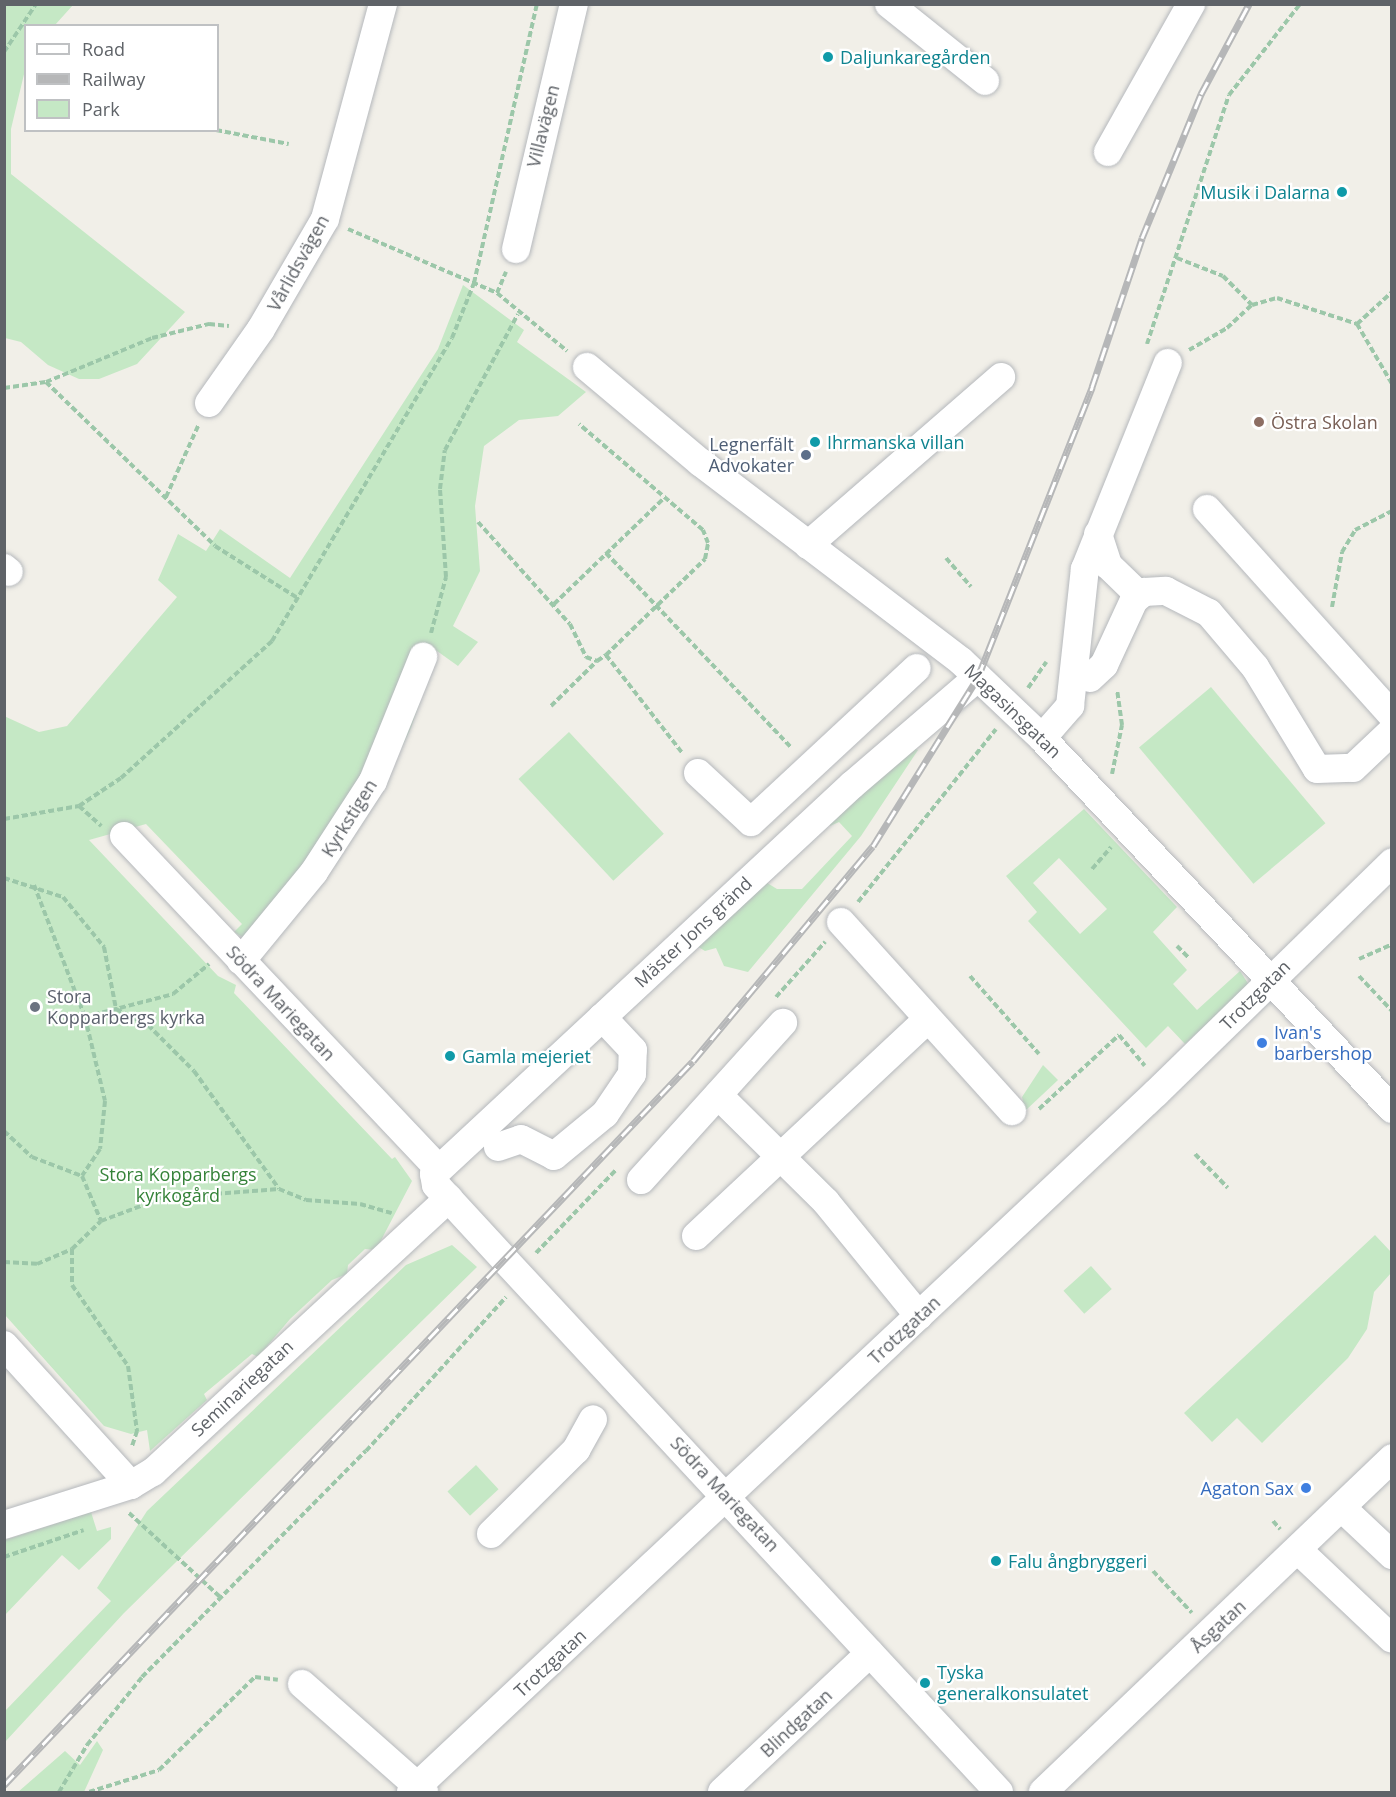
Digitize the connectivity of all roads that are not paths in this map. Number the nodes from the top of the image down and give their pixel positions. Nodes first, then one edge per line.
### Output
1 (383, 4) edge
2 (574, 4) edge
3 (889, 4) edge
4 (1191, 4) edge
5 (985, 81) dead end
6 (1108, 152) dead end
7 (516, 249) dead end
8 (1168, 363) road end
9 (587, 367) road end
10 (1001, 377) dead end
11 (209, 403) road end
12 (1207, 509) dead end
13 (1098, 534) junction
14 (808, 544) junction
15 (1139, 595) junction
16 (423, 657) road end
17 (916, 668) dead end
18 (978, 677) junction
19 (1090, 678) road end
20 (1392, 714) edge
21 (1392, 731) edge
22 (1042, 738) junction
23 (698, 773) road end
24 (124, 836) dead end
25 (1392, 863) edge
26 (841, 922) road end
27 (242, 961) junction
28 (1272, 978) junction
29 (778, 1012) road end
30 (603, 1017) junction
31 (926, 1021) junction
32 (718, 1095) junction
33 (1392, 1109) edge
34 (1021, 1114) road end
35 (498, 1147) dead end
36 (783, 1155) junction
37 (439, 1169) junction
38 (633, 1170) road end
39 (449, 1198) junction
40 (696, 1236) dead end
41 (919, 1316) junction
42 (4, 1346) edge
43 (593, 1419) dead end
44 (1392, 1458) edge
45 (134, 1490) junction
46 (728, 1497) junction
47 (1342, 1508) junction
48 (4, 1525) edge
49 (491, 1534) dead end
50 (1298, 1550) junction
51 (1392, 1555) edge
52 (1392, 1639) edge
53 (870, 1653) junction
54 (302, 1684) road end
55 (417, 1790) edge
56 (722, 1792) edge
57 (999, 1792) edge
58 (1043, 1792) edge

1 - 11 street, Vårlidsvägen
2 - 7 street, Villavägen
3 - 5 street
4 - 6 street
8 - 13 street
9 - 14 street, Magasinsgatan
10 - 14 street
12 - 20 street
13 - 15 street
13 - 22 street
14 - 18 street, Magasinsgatan
15 - 19 street
15 - 21 street
16 - 27 street, Kyrkstigen
17 - 23 street
18 - 22 street, Magasinsgatan
18 - 30 street, Mäster Jons gränd
22 - 28 street, Magasinsgatan
24 - 27 street, Södra Mariegatan
25 - 28 street, Trotzgatan
26 - 31 street
27 - 37 street, Södra Mariegatan
28 - 33 street, Magasinsgatan
28 - 41 street, Trotzgatan
29 - 32 street
30 - 35 street
30 - 37 street, Mäster Jons gränd
31 - 34 street
31 - 36 street
32 - 36 street
32 - 38 street
36 - 40 street
36 - 41 street
37 - 39 street
39 - 45 street, Seminariegatan
39 - 46 street, Södra Mariegatan
41 - 46 street, Trotzgatan
42 - 45 street
43 - 49 street
44 - 47 street, Åsgatan
45 - 48 street, Seminariegatan
46 - 53 street, Södra Mariegatan
46 - 55 street, Trotzgatan
47 - 50 street, Åsgatan
47 - 51 street
50 - 52 street
50 - 58 street, Åsgatan
53 - 56 street, Blindgatan
53 - 57 street, Södra Mariegatan
54 - 55 street

